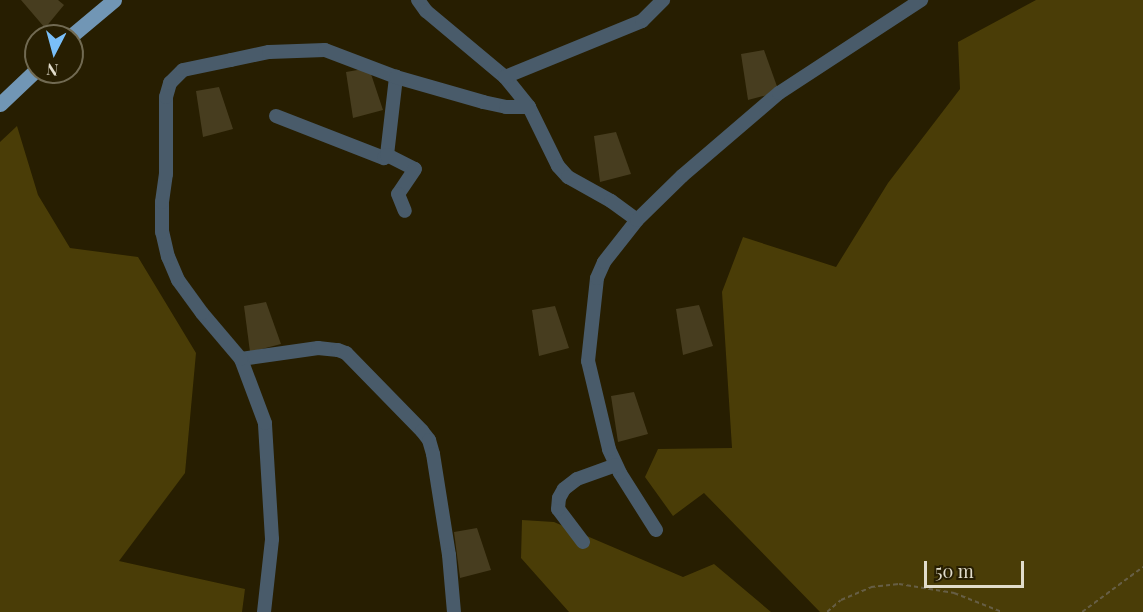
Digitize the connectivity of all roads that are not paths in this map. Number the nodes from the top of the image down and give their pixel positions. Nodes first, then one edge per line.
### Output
1 (114, 0) edge
2 (418, 0) edge
3 (663, 0) edge
4 (921, 0) edge
5 (84, 25) edge
6 (396, 77) junction
7 (505, 77) junction
8 (24, 81) edge
9 (0, 104) edge
10 (529, 107) junction
11 (276, 116) dead end
12 (387, 155) junction
13 (405, 212) dead end
14 (637, 220) junction
15 (241, 359) junction
16 (616, 465) junction
17 (656, 530) dead end
18 (583, 542) dead end
19 (264, 612) edge
20 (454, 612) edge

1 - 5 main road
2 - 7 street
3 - 7 street
4 - 14 street
6 - 10 street
6 - 12 street
6 - 15 street
7 - 10 street
8 - 9 main road
10 - 14 street
11 - 12 street
12 - 13 street
14 - 16 street
15 - 19 street
15 - 20 street
16 - 17 street
16 - 18 street

